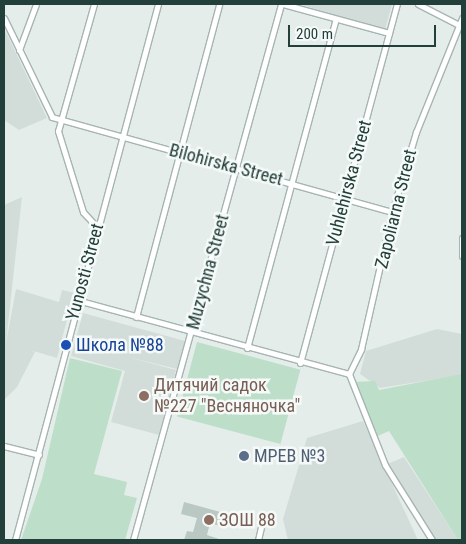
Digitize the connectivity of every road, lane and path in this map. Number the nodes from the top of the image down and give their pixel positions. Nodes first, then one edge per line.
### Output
1 (36, 4) edge
2 (94, 4) edge
3 (158, 4) edge
4 (219, 4) edge
5 (282, 4) edge
6 (397, 4) edge
7 (418, 4) edge
8 (4, 18) edge
9 (462, 18) edge
10 (335, 21) junction
11 (459, 25) junction
12 (389, 33) junction
13 (19, 50) junction
14 (61, 120) junction
15 (122, 137) junction
16 (180, 152) junction
17 (235, 168) junction
18 (290, 183) junction
19 (346, 198) junction
20 (392, 212) junction
21 (97, 227) junction
22 (462, 238) edge
23 (462, 256) edge
24 (77, 300) junction
25 (136, 317) junction
26 (192, 332) junction
27 (247, 348) junction
28 (300, 363) junction
29 (349, 374) junction
30 (4, 446) edge
31 (39, 455) junction
32 (264, 519) dead end
33 (15, 540) edge
34 (133, 540) edge
35 (258, 540) edge
36 (432, 540) edge

1 - 13 street
2 - 14 street
3 - 15 street, Yunosti Street
4 - 16 street
5 - 10 street
5 - 17 street, Muzychna Street
6 - 12 street, Vuhlehirska Street
7 - 11 street
8 - 13 street
9 - 11 street, Zapoliarna Street
10 - 12 street
10 - 18 street
11 - 20 street, Zapoliarna Street
12 - 19 street, Vuhlehirska Street
13 - 14 street
14 - 15 street, Bilohirska Street
14 - 21 street
15 - 16 street, Bilohirska Street
15 - 21 street, Yunosti Street
16 - 17 street, Bilohirska Street
16 - 25 street
17 - 18 street, Bilohirska Street
17 - 26 street, Muzychna Street
18 - 19 street, Bilohirska Street
18 - 27 street
19 - 20 street, Bilohirska Street
19 - 28 street, Vuhlehirska Street
20 - 29 street, Zapoliarna Street
21 - 24 street, Yunosti Street
22 - 23 street
24 - 25 street
24 - 31 street, Yunosti Street
25 - 26 street
26 - 27 street
26 - 34 street, Muzychna Street
27 - 28 street
28 - 29 street
29 - 36 street
30 - 31 street
31 - 33 street, Yunosti Street
32 - 35 street

